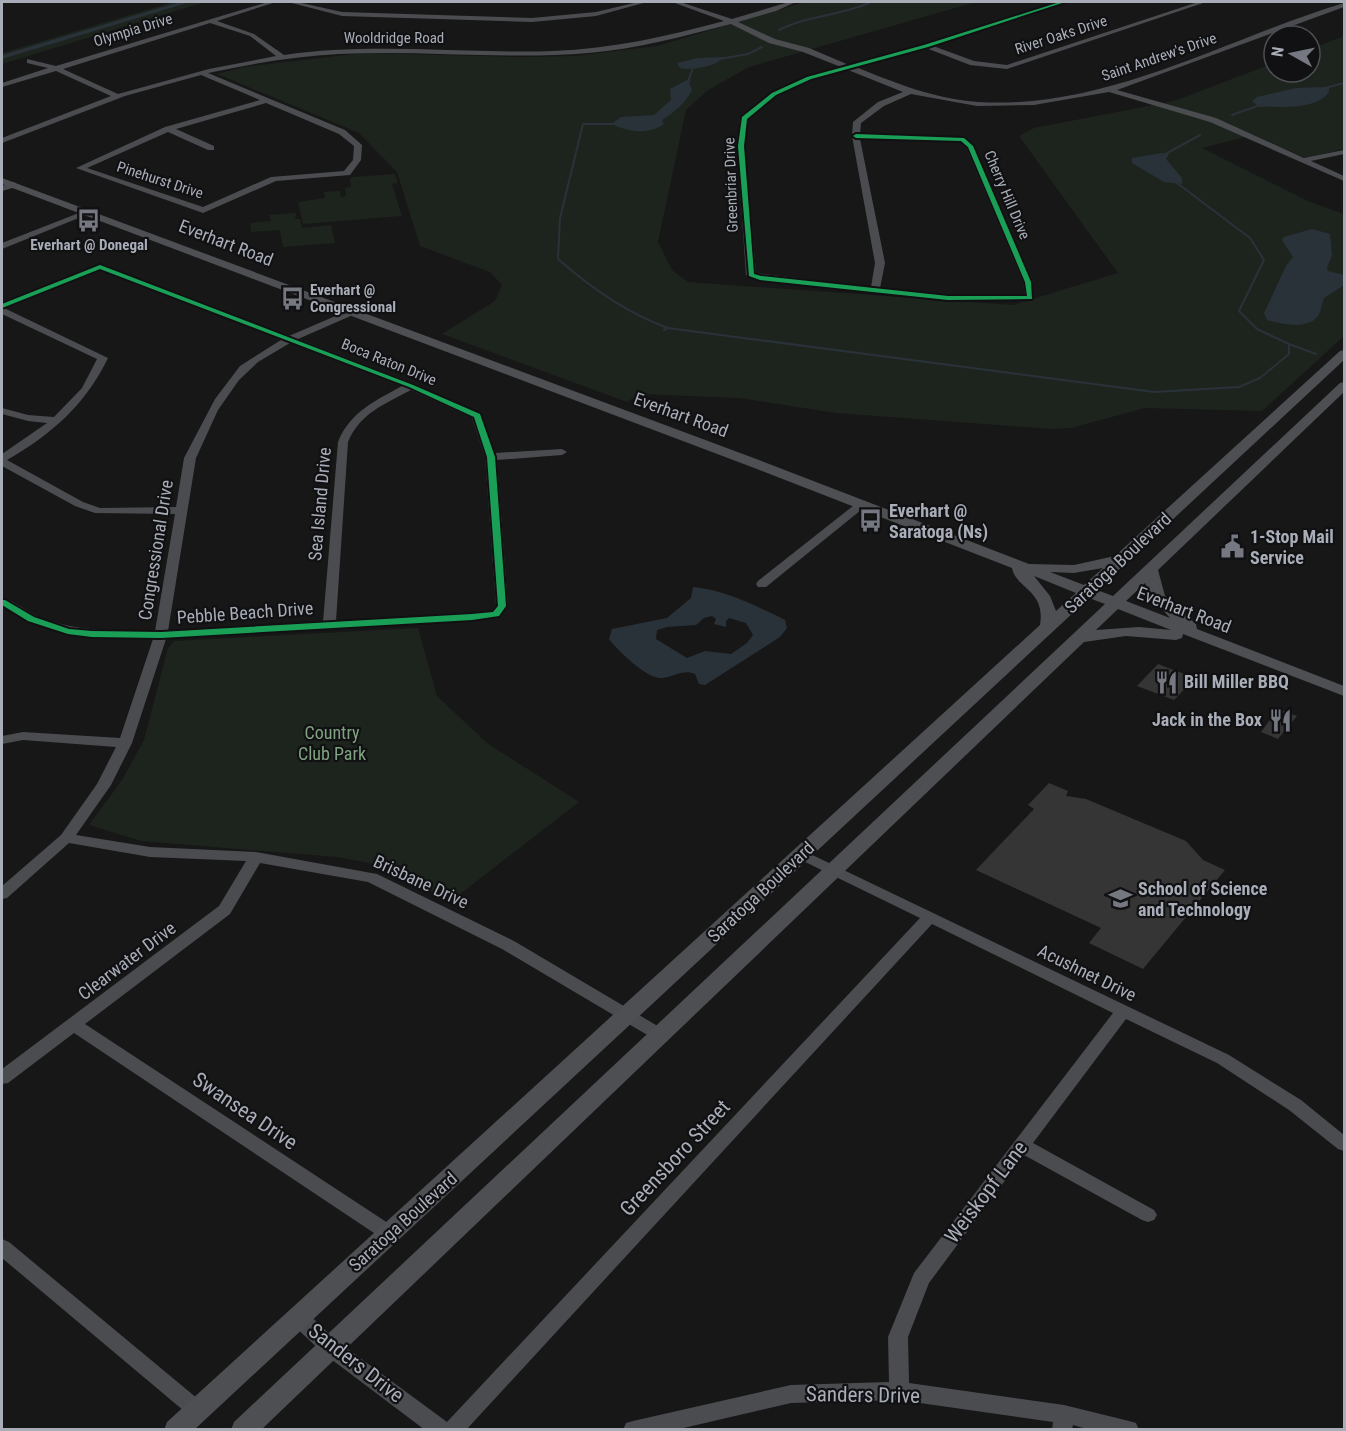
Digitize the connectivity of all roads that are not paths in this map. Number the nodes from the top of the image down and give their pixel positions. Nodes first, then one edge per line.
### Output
1 (273, 2) edge
2 (291, 2) edge
3 (644, 2) edge
4 (675, 2) edge
5 (793, 2) edge
6 (1062, 2) edge
7 (1203, 2) edge
8 (1344, 5) edge
9 (210, 21) junction
10 (730, 21) junction
11 (926, 46) junction
12 (282, 57) junction
13 (30, 61) dead end
14 (847, 67) junction
15 (55, 68) junction
16 (204, 74) junction
17 (2, 85) edge
18 (1109, 90) junction
19 (910, 92) junction
20 (117, 96) junction
21 (265, 101) junction
22 (168, 129) junction
23 (856, 136) junction
24 (2, 141) edge
25 (211, 148) dead end
26 (1344, 152) edge
27 (1306, 160) junction
28 (1344, 179) edge
29 (5, 185) edge
30 (87, 213) junction
31 (2, 246) edge
32 (874, 291) junction
33 (1030, 298) joint
34 (2, 306) edge
35 (2, 311) edge
36 (350, 313) junction
37 (291, 340) junction
38 (1343, 357) edge
39 (411, 386) junction
40 (1344, 386) edge
41 (2, 411) edge
42 (57, 421) junction
43 (562, 452) dead end
44 (491, 457) junction
45 (2, 460) edge
46 (862, 504) junction
47 (181, 510) junction
48 (1123, 558) junction
49 (1011, 562) junction
50 (1151, 570) junction
51 (762, 584) dead end
52 (1086, 592) junction
53 (2, 602) edge
54 (1114, 604) junction
55 (496, 614) joint
56 (329, 625) junction
57 (1047, 629) junction
58 (161, 635) junction
59 (1077, 640) junction
60 (1223, 645) junction
61 (1344, 691) edge
62 (2, 740) edge
63 (125, 743) junction
64 (66, 838) junction
65 (802, 855) junction
66 (256, 857) junction
67 (833, 871) junction
68 (2, 894) edge
69 (930, 917) junction
70 (1122, 1012) junction
71 (627, 1016) junction
72 (74, 1025) junction
73 (660, 1035) junction
74 (2, 1078) edge
75 (1344, 1144) edge
76 (1021, 1145) junction
77 (1148, 1215) dead end
78 (390, 1234) junction
79 (2, 1247) edge
80 (298, 1317) junction
81 (330, 1347) junction
82 (899, 1391) junction
83 (197, 1410) junction
84 (699, 1422) edge
85 (1063, 1422) edge
86 (176, 1430) edge
87 (243, 1430) edge
88 (442, 1430) edge
89 (452, 1430) edge
90 (633, 1430) edge
91 (1129, 1430) edge

1 - 9 street, Olympia Drive
2 - 3 street
4 - 10 street, Saint Andrew's Drive
5 - 10 street, Wooldridge Road
6 - 11 street, Greenbriar Drive
7 - 11 street, River Oaks Drive
8 - 18 street, Saint Andrew's Drive
9 - 12 street
9 - 15 street, Olympia Drive
10 - 12 street, Wooldridge Road
10 - 14 street, Saint Andrew's Drive
11 - 14 street, Greenbriar Drive
12 - 16 street, Wooldridge Road
13 - 15 street
14 - 19 street, Saint Andrew's Drive
14 - 32 street, Greenbriar Drive
15 - 17 street, Olympia Drive
15 - 20 street
16 - 20 street, Wooldridge Road
16 - 21 street
18 - 19 street, Saint Andrew's Drive
18 - 27 street
19 - 23 street
20 - 24 street, Wooldridge Road
21 - 22 street
21 - 22 street, Pinehurst Drive
22 - 25 street
23 - 32 street
23 - 33 street, Cherry Hill Drive
26 - 27 street
27 - 28 street
29 - 30 main road, Everhart Road
30 - 31 street
30 - 36 main road, Everhart Road
32 - 33 street, Greenbriar Drive
34 - 37 street, Boca Raton Drive
35 - 42 street
36 - 37 street, Congressional Drive
36 - 46 main road, Everhart Road
37 - 39 street, Boca Raton Drive
37 - 47 street, Congressional Drive
38 - 48 main road, Saratoga Boulevard
39 - 44 street, Boca Raton Drive
39 - 56 street, Sea Island Drive
40 - 50 main road, Saratoga Boulevard
41 - 42 street
42 - 45 street
43 - 44 street
44 - 55 street, Boca Raton Drive
45 - 47 street
46 - 49 main road, Everhart Road
46 - 51 street
47 - 58 street, Congressional Drive
48 - 49 main road
48 - 52 main road, Saratoga Boulevard
49 - 52 main road, Everhart Road
49 - 57 main road
50 - 54 main road, Saratoga Boulevard
50 - 60 main road
52 - 54 main road, Everhart Road
52 - 57 main road, Saratoga Boulevard
53 - 58 street, Pebble Beach Drive
54 - 59 main road, Saratoga Boulevard
54 - 60 main road, Everhart Road
55 - 56 street, Pebble Beach Drive
56 - 58 street, Pebble Beach Drive
57 - 65 main road, Saratoga Boulevard
58 - 63 street, Congressional Drive
59 - 60 main road
59 - 67 main road, Saratoga Boulevard
60 - 61 main road, Everhart Road
62 - 63 street
63 - 64 street, Congressional Drive
64 - 66 street, Brisbane Drive
64 - 68 street, Congressional Drive
65 - 67 street, Acushnet Drive
65 - 71 main road, Saratoga Boulevard
66 - 71 street, Brisbane Drive
66 - 72 street, Clearwater Drive
67 - 69 street, Acushnet Drive
67 - 73 main road, Saratoga Boulevard
69 - 70 street, Acushnet Drive
69 - 89 street, Greensboro Street
70 - 75 street, Acushnet Drive
70 - 76 street, Weiskopf Lane
71 - 73 street, Brisbane Drive
71 - 78 main road, Saratoga Boulevard
72 - 74 street, Clearwater Drive
72 - 78 street, Swansea Drive
73 - 81 main road, Saratoga Boulevard
76 - 77 street
76 - 82 street, Weiskopf Lane
78 - 80 main road, Saratoga Boulevard
79 - 83 street
80 - 81 street, Sanders Drive
80 - 83 main road, Saratoga Boulevard
81 - 87 main road, Saratoga Boulevard
81 - 88 street, Sanders Drive
82 - 84 street, Sanders Drive
82 - 85 street, Sanders Drive
83 - 86 main road, Saratoga Boulevard
84 - 90 street, Sanders Drive
85 - 91 street, Sanders Drive

